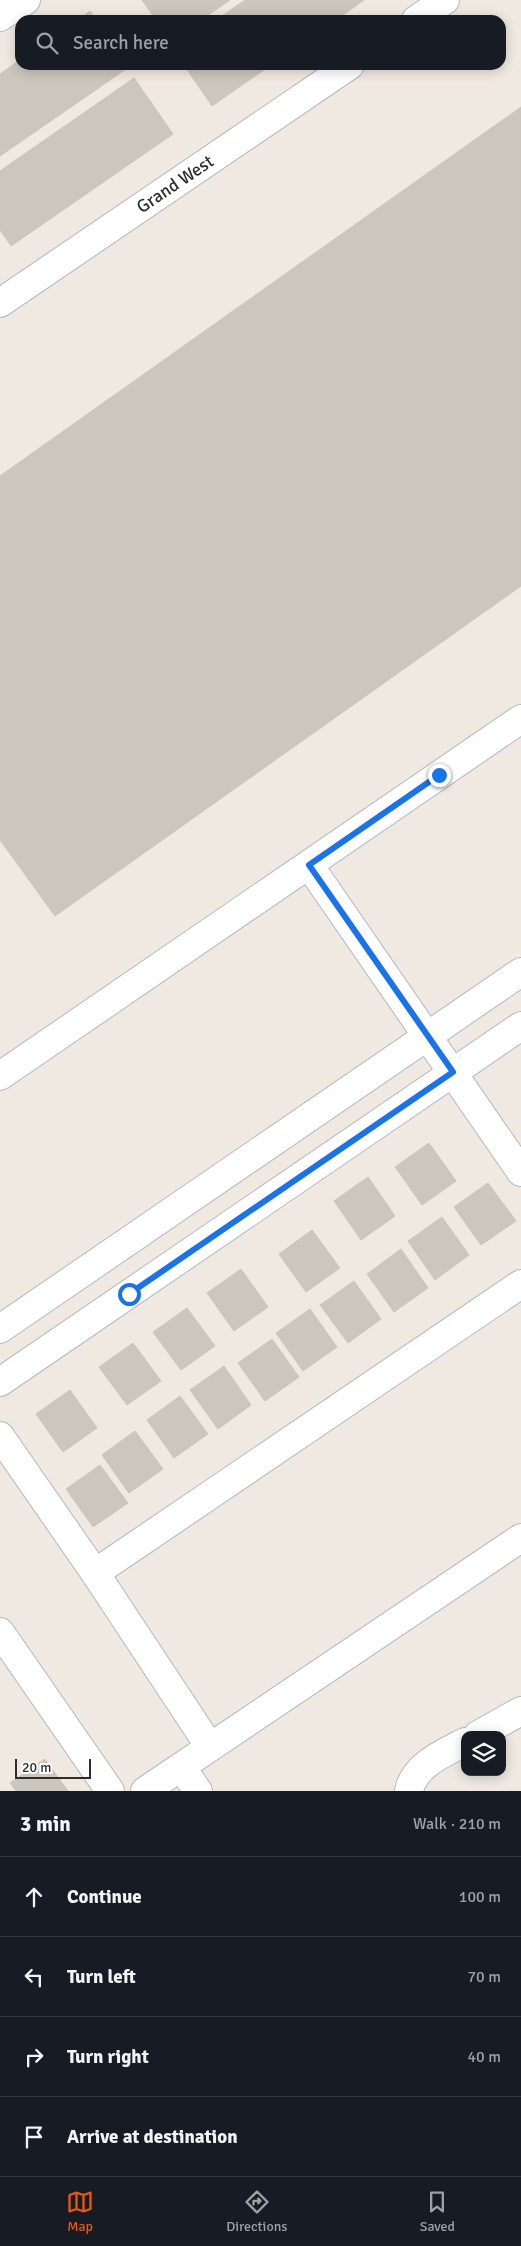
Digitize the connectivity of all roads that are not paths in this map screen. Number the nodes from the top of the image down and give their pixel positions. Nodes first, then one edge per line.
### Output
1 (26, 0) edge
2 (445, 0) edge
3 (423, 15) edge
4 (0, 18) edge
5 (343, 70) edge
6 (0, 303) edge
7 (521, 719) edge
8 (309, 865) junction
9 (521, 972) edge
10 (521, 1026) edge
11 (427, 1036) junction
12 (453, 1072) junction
13 (0, 1076) edge
14 (521, 1172) edge
15 (521, 1284) edge
16 (0, 1329) edge
17 (0, 1382) edge
18 (0, 1436) edge
19 (521, 1538) edge
20 (95, 1573) junction
21 (1, 1636) edge
22 (521, 1711) edge
23 (485, 1731) edge
24 (461, 1744) edge
25 (210, 1748) junction
26 (181, 1767) junction
27 (110, 1791) edge
28 (147, 1791) edge
29 (198, 1791) edge
30 (409, 1791) edge

1 - 4 street
2 - 3 street
5 - 6 street, Grand West
7 - 8 street
8 - 11 street
8 - 13 street
9 - 11 street
10 - 12 street
11 - 12 street
11 - 16 street
12 - 14 street
12 - 17 street
15 - 20 street
18 - 20 street
19 - 25 street
20 - 25 street
21 - 27 street
22 - 23 street
24 - 30 street
25 - 26 street
26 - 28 street
26 - 29 street

